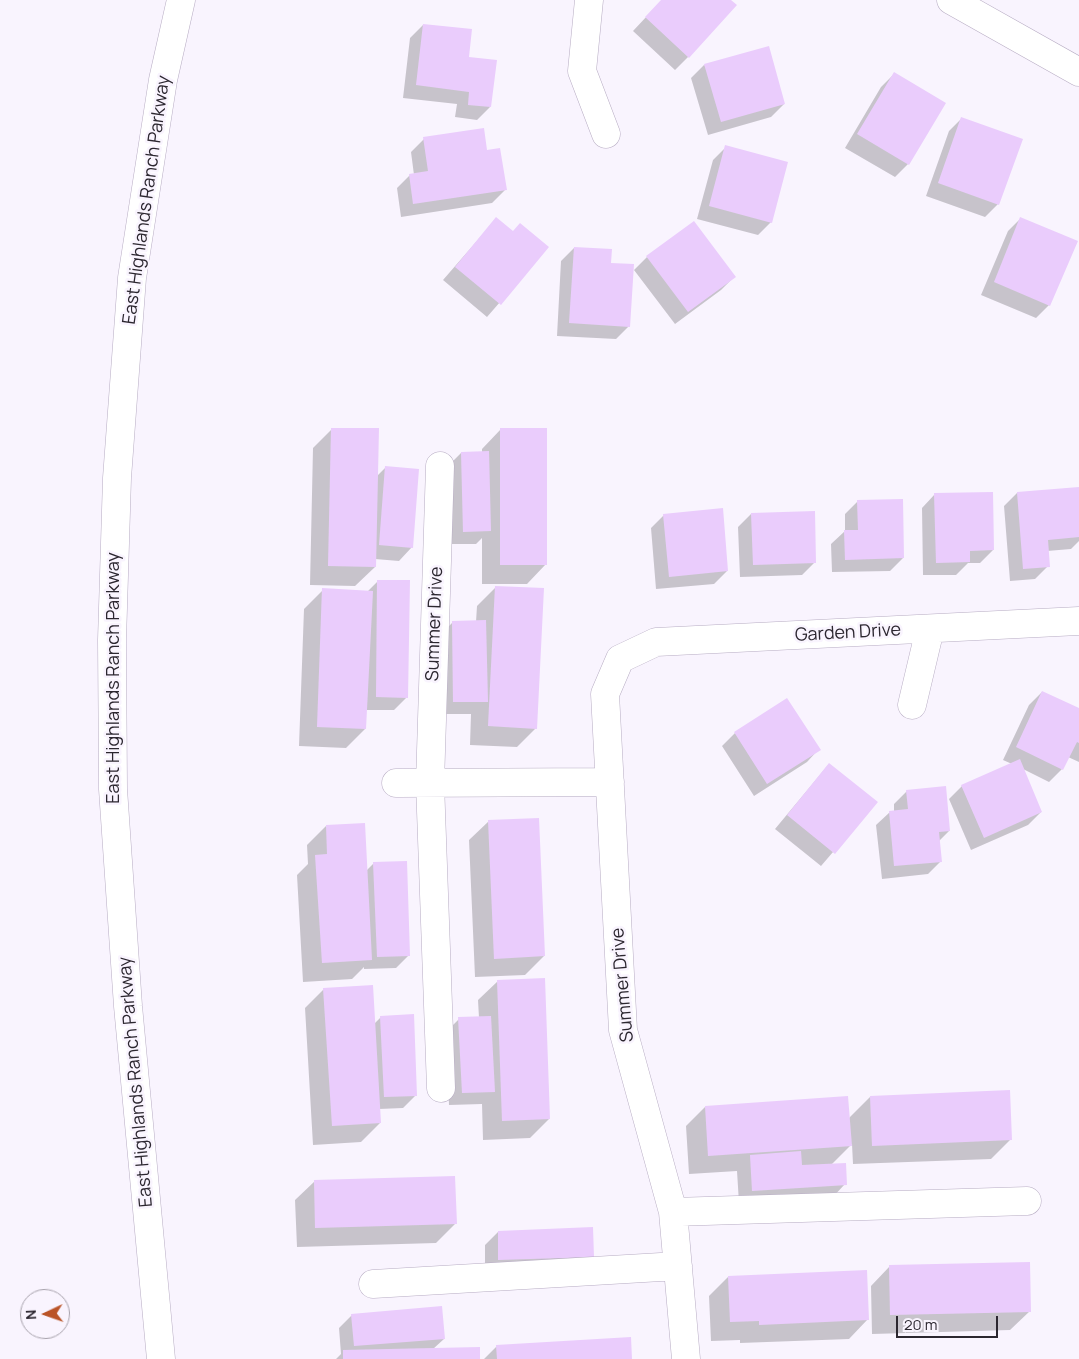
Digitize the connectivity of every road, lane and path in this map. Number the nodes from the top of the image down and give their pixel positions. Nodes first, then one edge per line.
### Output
1 (181, 0) edge
2 (589, 0) edge
3 (951, 0) edge
4 (1079, 72) edge
5 (606, 134) dead end
6 (440, 466) dead end
7 (1079, 621) edge
8 (930, 629) junction
9 (620, 659) joint
10 (912, 705) dead end
11 (610, 782) junction
12 (396, 783) dead end
13 (430, 783) junction
14 (441, 1088) dead end
15 (1027, 1201) dead end
16 (673, 1212) junction
17 (678, 1266) junction
18 (373, 1284) dead end
19 (161, 1359) edge
20 (686, 1359) edge

1 - 19 street, East Highlands Ranch Parkway
2 - 5 street
3 - 4 street
6 - 13 street, Summer Drive
7 - 8 street, Garden Drive
8 - 9 street, Garden Drive
8 - 10 street
9 - 11 street, Summer Drive
11 - 13 street
11 - 16 street, Summer Drive
12 - 13 street
13 - 14 street, Summer Drive
15 - 16 street
16 - 17 street, Summer Drive
17 - 18 street
17 - 20 street, Summer Drive

